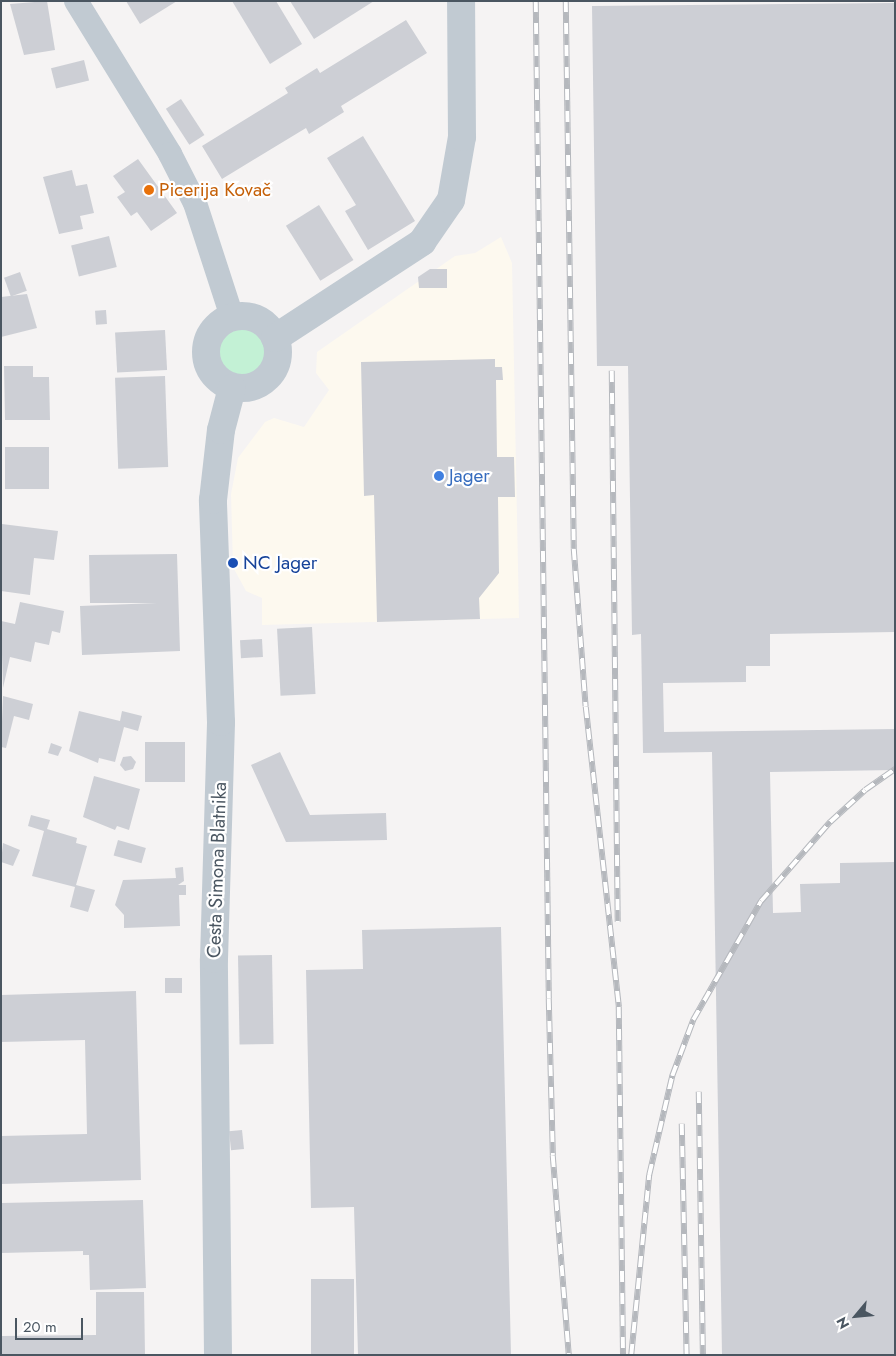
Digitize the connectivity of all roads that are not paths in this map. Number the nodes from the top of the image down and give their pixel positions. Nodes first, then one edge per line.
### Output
1 (76, 1) edge
2 (461, 1) edge
3 (232, 317) junction
4 (276, 338) junction
5 (232, 388) junction
6 (218, 1355) edge

1 - 3 street
2 - 4 street
3 - 4 street
3 - 5 street
4 - 5 street
5 - 6 street, Cesta Simona Blatnika

